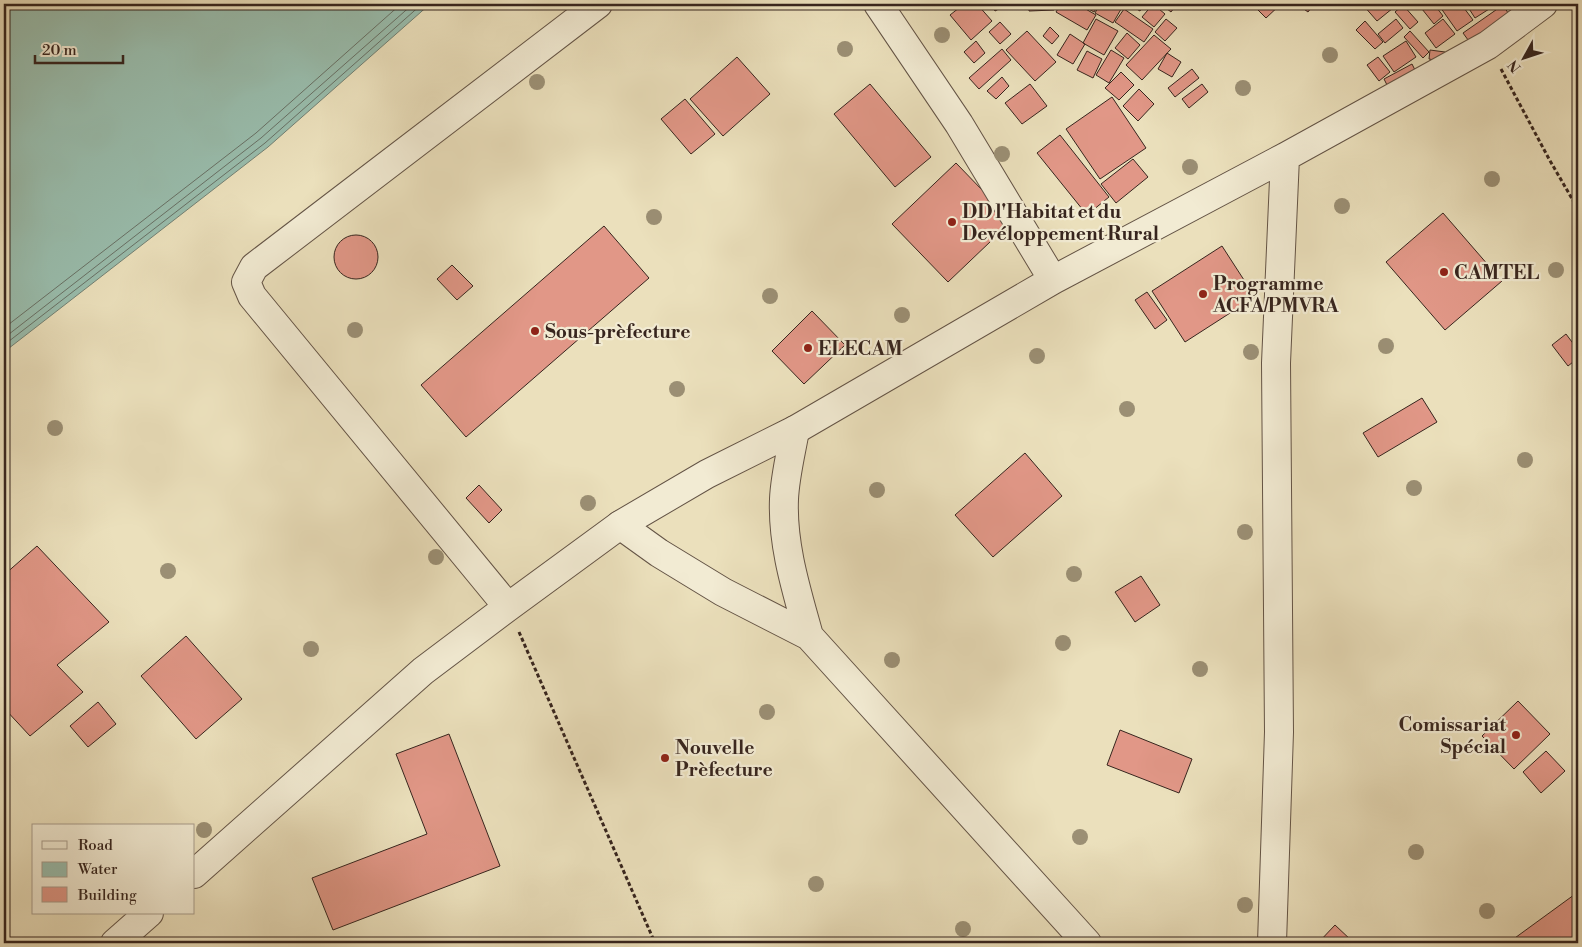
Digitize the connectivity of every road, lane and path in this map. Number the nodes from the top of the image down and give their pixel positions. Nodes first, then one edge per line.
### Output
1 (598, 4) edge
2 (878, 4) edge
3 (1543, 4) edge
4 (1488, 45) junction
5 (1286, 157) junction
6 (1578, 209) edge
7 (1053, 280) junction
8 (794, 430) junction
9 (620, 525) junction
10 (508, 607) junction
11 (810, 636) junction
12 (195, 873) edge
13 (148, 914) edge
14 (115, 943) edge
15 (655, 943) edge
16 (1087, 943) edge
17 (1272, 943) edge

1 - 10 street
2 - 7 street
3 - 4 street
4 - 5 street
4 - 6 path
5 - 7 street
5 - 17 street
7 - 8 street
8 - 9 street
8 - 11 street
9 - 10 street
9 - 11 street
10 - 12 street
10 - 15 path
11 - 16 street
13 - 14 street

